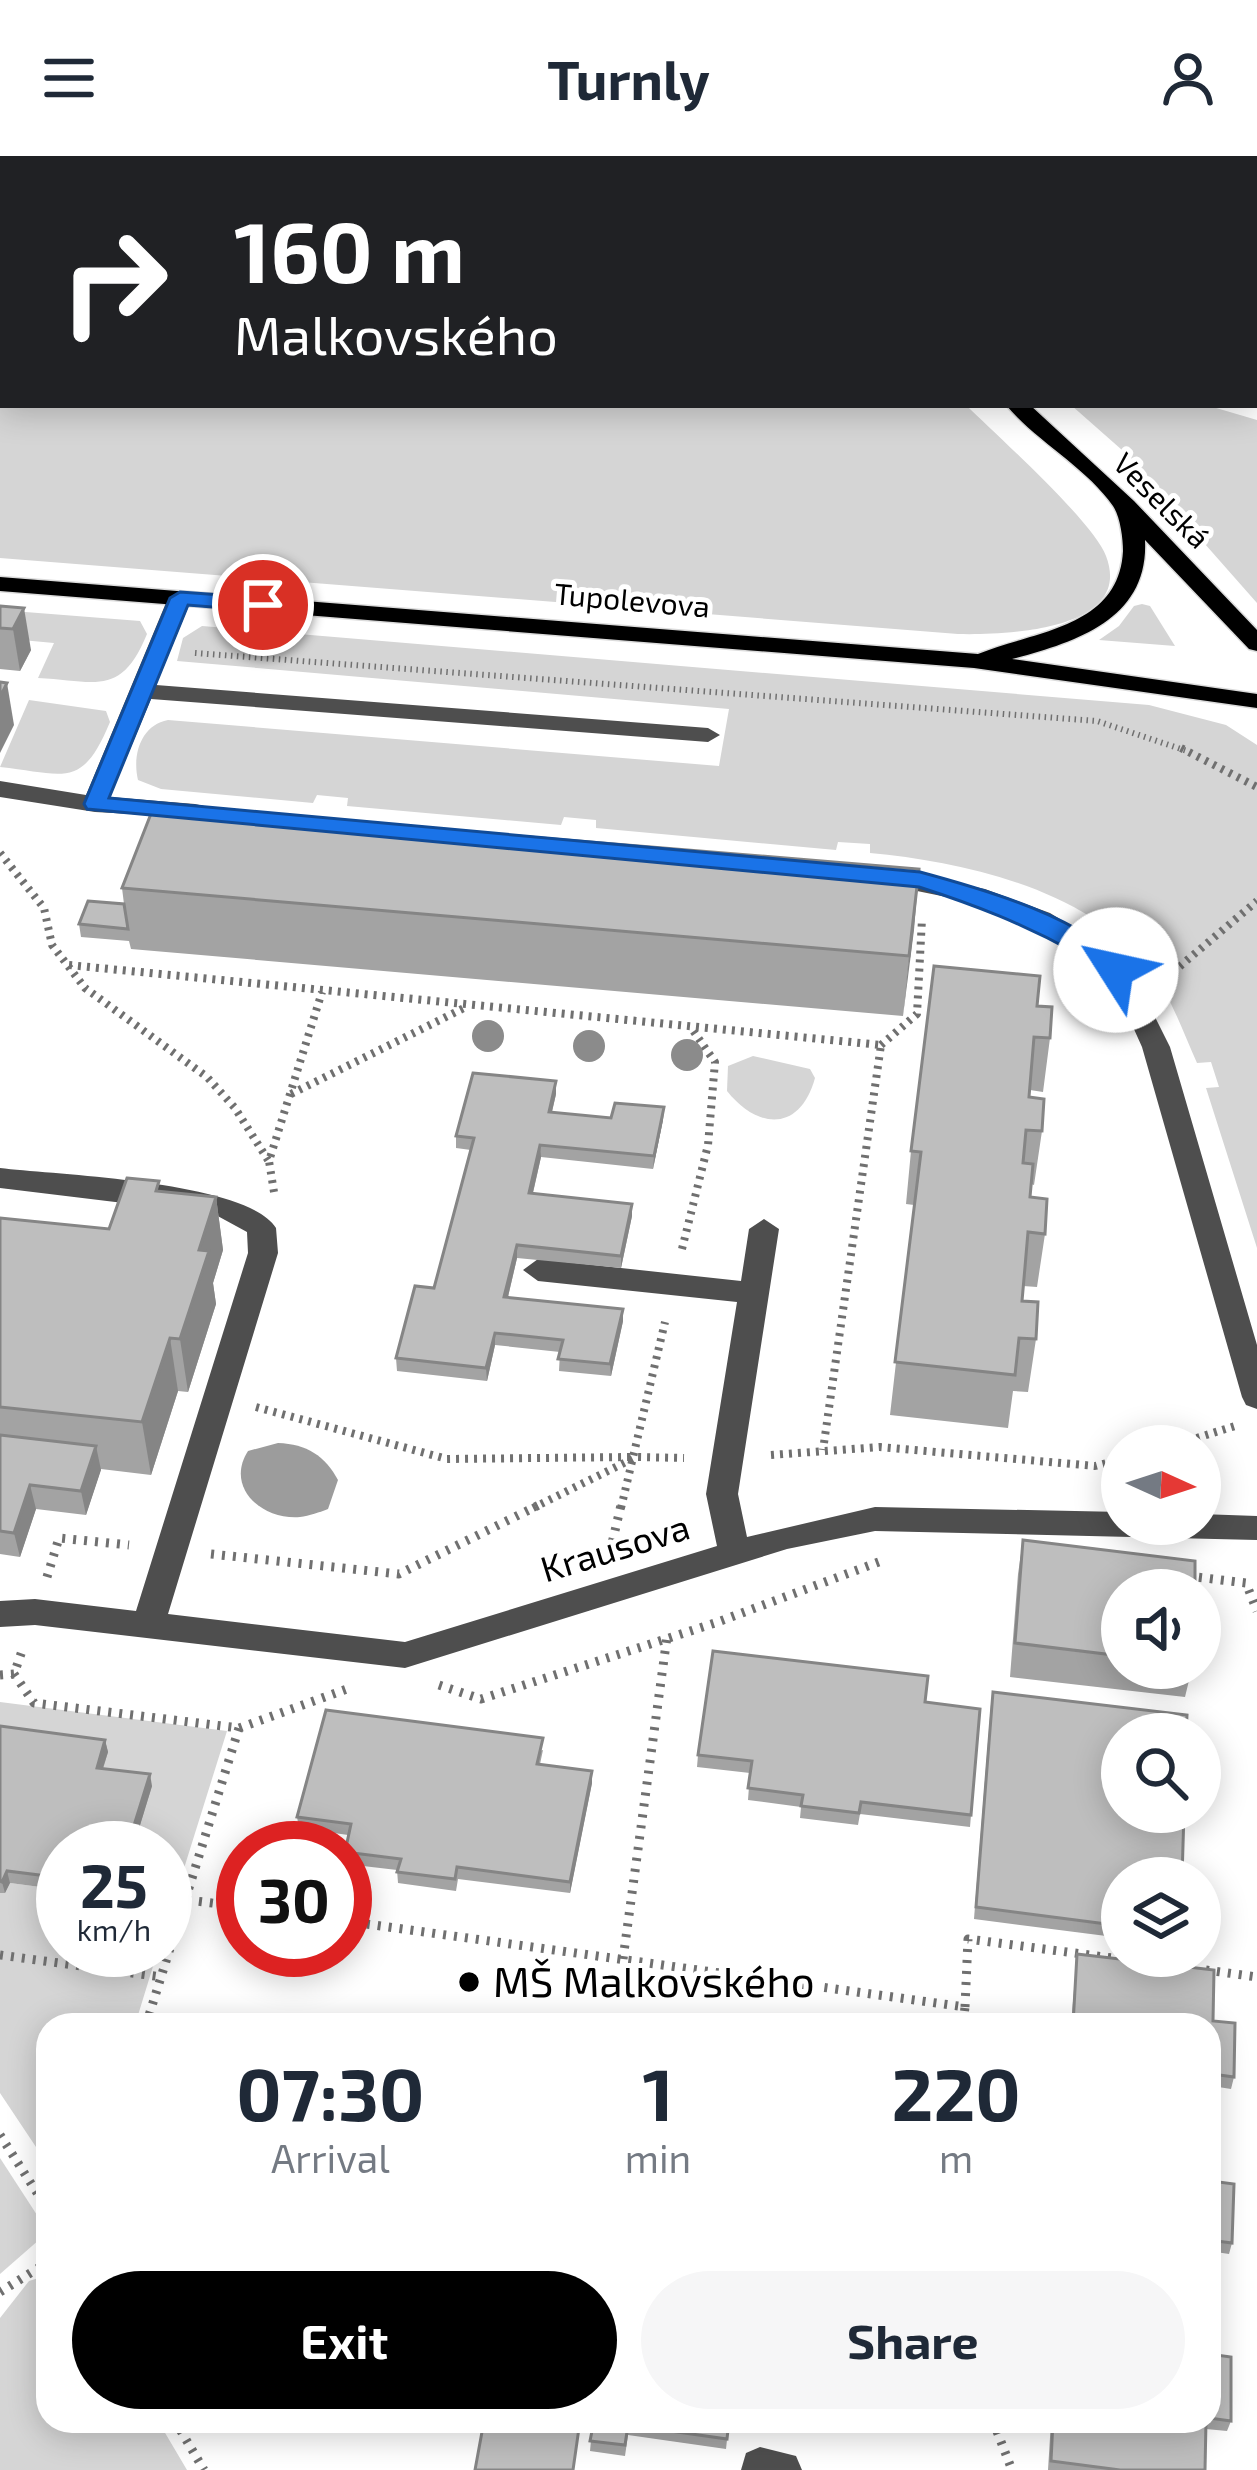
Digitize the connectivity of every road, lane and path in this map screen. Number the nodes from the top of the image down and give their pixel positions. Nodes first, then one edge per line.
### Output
1 (1020, 408) edge
2 (1126, 506) junction
3 (1196, 579) junction
4 (0, 584) edge
5 (180, 598) junction
6 (1257, 615) edge
7 (1257, 644) edge
8 (158, 653) junction
9 (974, 662) junction
10 (142, 692) junction
11 (1257, 700) edge
12 (708, 735) dead end
13 (1257, 787) edge
14 (0, 789) edge
15 (95, 804) junction
16 (220, 815) edge
17 (0, 854) edge
18 (850, 873) edge
19 (1257, 901) edge
20 (922, 913) edge
21 (69, 965) junction
22 (1131, 992) junction
23 (467, 1006) junction
24 (881, 1045) junction
25 (290, 1094) dead end
26 (269, 1161) dead end
27 (0, 1178) edge
28 (764, 1229) dead end
29 (538, 1270) dead end
30 (753, 1293) junction
31 (1257, 1397) edge
32 (243, 1404) dead end
33 (1233, 1414) dead end
34 (1221, 1433) edge
35 (824, 1450) junction
36 (636, 1457) junction
37 (727, 1459) junction
38 (1101, 1464) edge
39 (1257, 1528) edge
40 (198, 1552) dead end
41 (734, 1553) junction
42 (900, 1553) dead end
43 (1221, 1580) edge
44 (1257, 1611) edge
45 (0, 1614) edge
46 (148, 1626) junction
47 (667, 1637) junction
48 (14, 1674) dead end
49 (417, 1684) dead end
50 (358, 1685) dead end
51 (239, 1728) junction
52 (192, 1887) edge
53 (372, 1925) edge
54 (0, 1955) edge
55 (1101, 1957) edge
56 (623, 1959) junction
57 (36, 1960) edge
58 (1221, 1972) edge
59 (162, 1977) edge
60 (1257, 1977) edge
61 (965, 2007) junction
62 (150, 2013) edge
63 (964, 2013) edge
64 (0, 2135) edge
65 (36, 2191) edge
66 (36, 2270) edge
67 (0, 2292) edge
68 (182, 2433) edge
69 (998, 2433) edge
70 (204, 2470) edge
71 (1012, 2470) edge

1 - 2 main road, Veselská
2 - 3 main road, Veselská
2 - 9 main road
3 - 6 main road
3 - 7 main road, Veselská
4 - 5 main road, Tupolevova
5 - 8 street
5 - 9 main road, Tupolevova
8 - 10 street
8 - 13 path
9 - 11 main road, Tupolevova
10 - 12 street
10 - 15 street
14 - 15 street
15 - 16 street
17 - 21 path
18 - 22 street
19 - 22 path
20 - 24 path
21 - 23 path
21 - 26 path
22 - 31 street
23 - 24 path
23 - 25 path
24 - 35 path
27 - 46 street
28 - 30 street
29 - 30 street
30 - 37 street
32 - 36 path
33 - 34 path
35 - 37 path
35 - 38 path
36 - 37 path
36 - 40 path
37 - 41 street
39 - 41 street, Krausova
41 - 46 street, Krausova
42 - 47 path
43 - 44 path
45 - 46 street, Krausova
47 - 49 path
47 - 56 path
48 - 51 path
50 - 51 path
51 - 52 path
53 - 56 path
54 - 57 path
55 - 61 path
56 - 61 path
58 - 60 path
59 - 62 path
61 - 63 path
64 - 65 path
66 - 67 path
68 - 70 path
69 - 71 path

